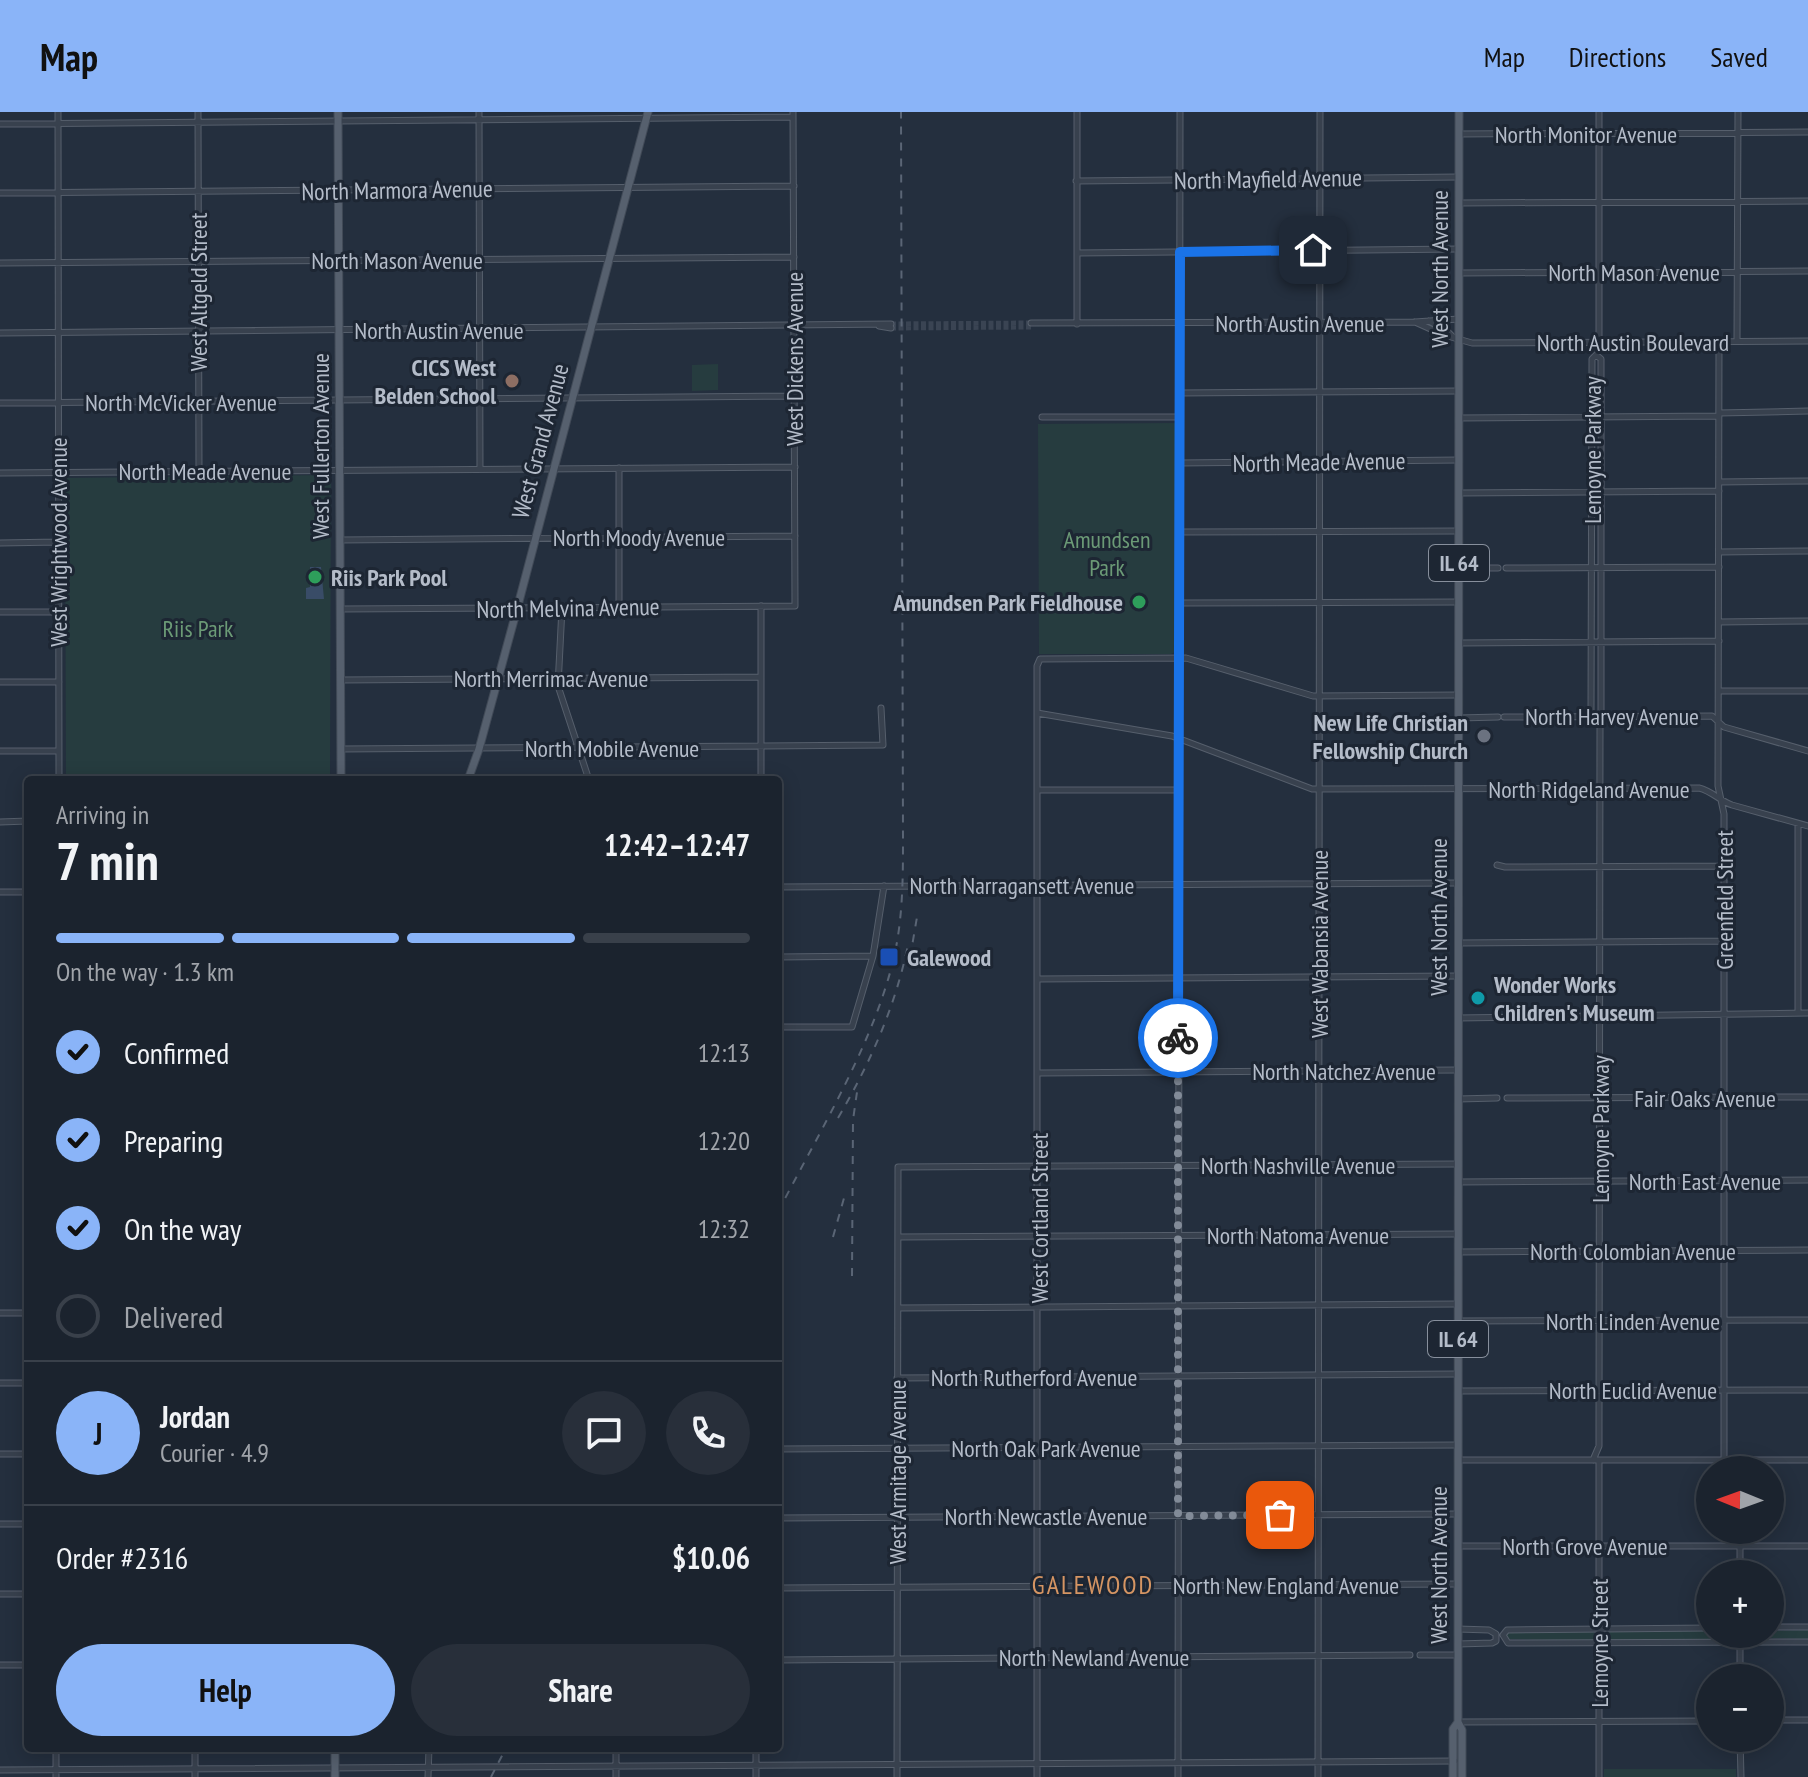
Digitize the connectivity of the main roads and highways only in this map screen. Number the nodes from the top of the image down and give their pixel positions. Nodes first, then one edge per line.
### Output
1 (1459, 112) edge
2 (647, 115) edge
3 (338, 116) edge
4 (341, 776) edge
5 (469, 776) edge
6 (335, 1752) edge
7 (1458, 1761) junction
8 (335, 1773) edge
9 (1453, 1777) edge
10 (1462, 1777) edge

1 - 7 main road, West North Avenue / IL 64
2 - 5 main road, West Grand Avenue
3 - 4 main road, West Fullerton Avenue
6 - 8 main road
7 - 9 main road, West North Avenue / IL 64
7 - 10 main road, West North Avenue / IL 64

